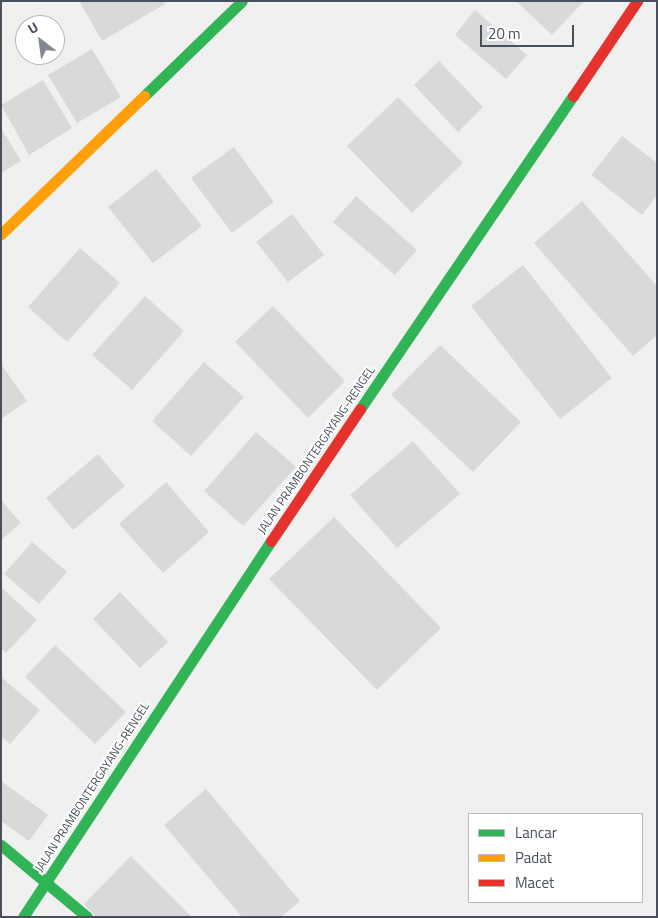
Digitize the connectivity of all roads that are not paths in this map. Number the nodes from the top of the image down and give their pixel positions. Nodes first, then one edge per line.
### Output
1 (242, 1) edge
2 (637, 1) edge
3 (1, 234) edge
4 (1, 845) edge
5 (46, 884) junction
6 (23, 917) edge
7 (87, 917) edge

1 - 3 street
2 - 5 street, JALAN PRAMBONTERGAYANG-RENGEL
4 - 5 street
5 - 6 street, JALAN PRAMBONTERGAYANG-RENGEL
5 - 7 street

